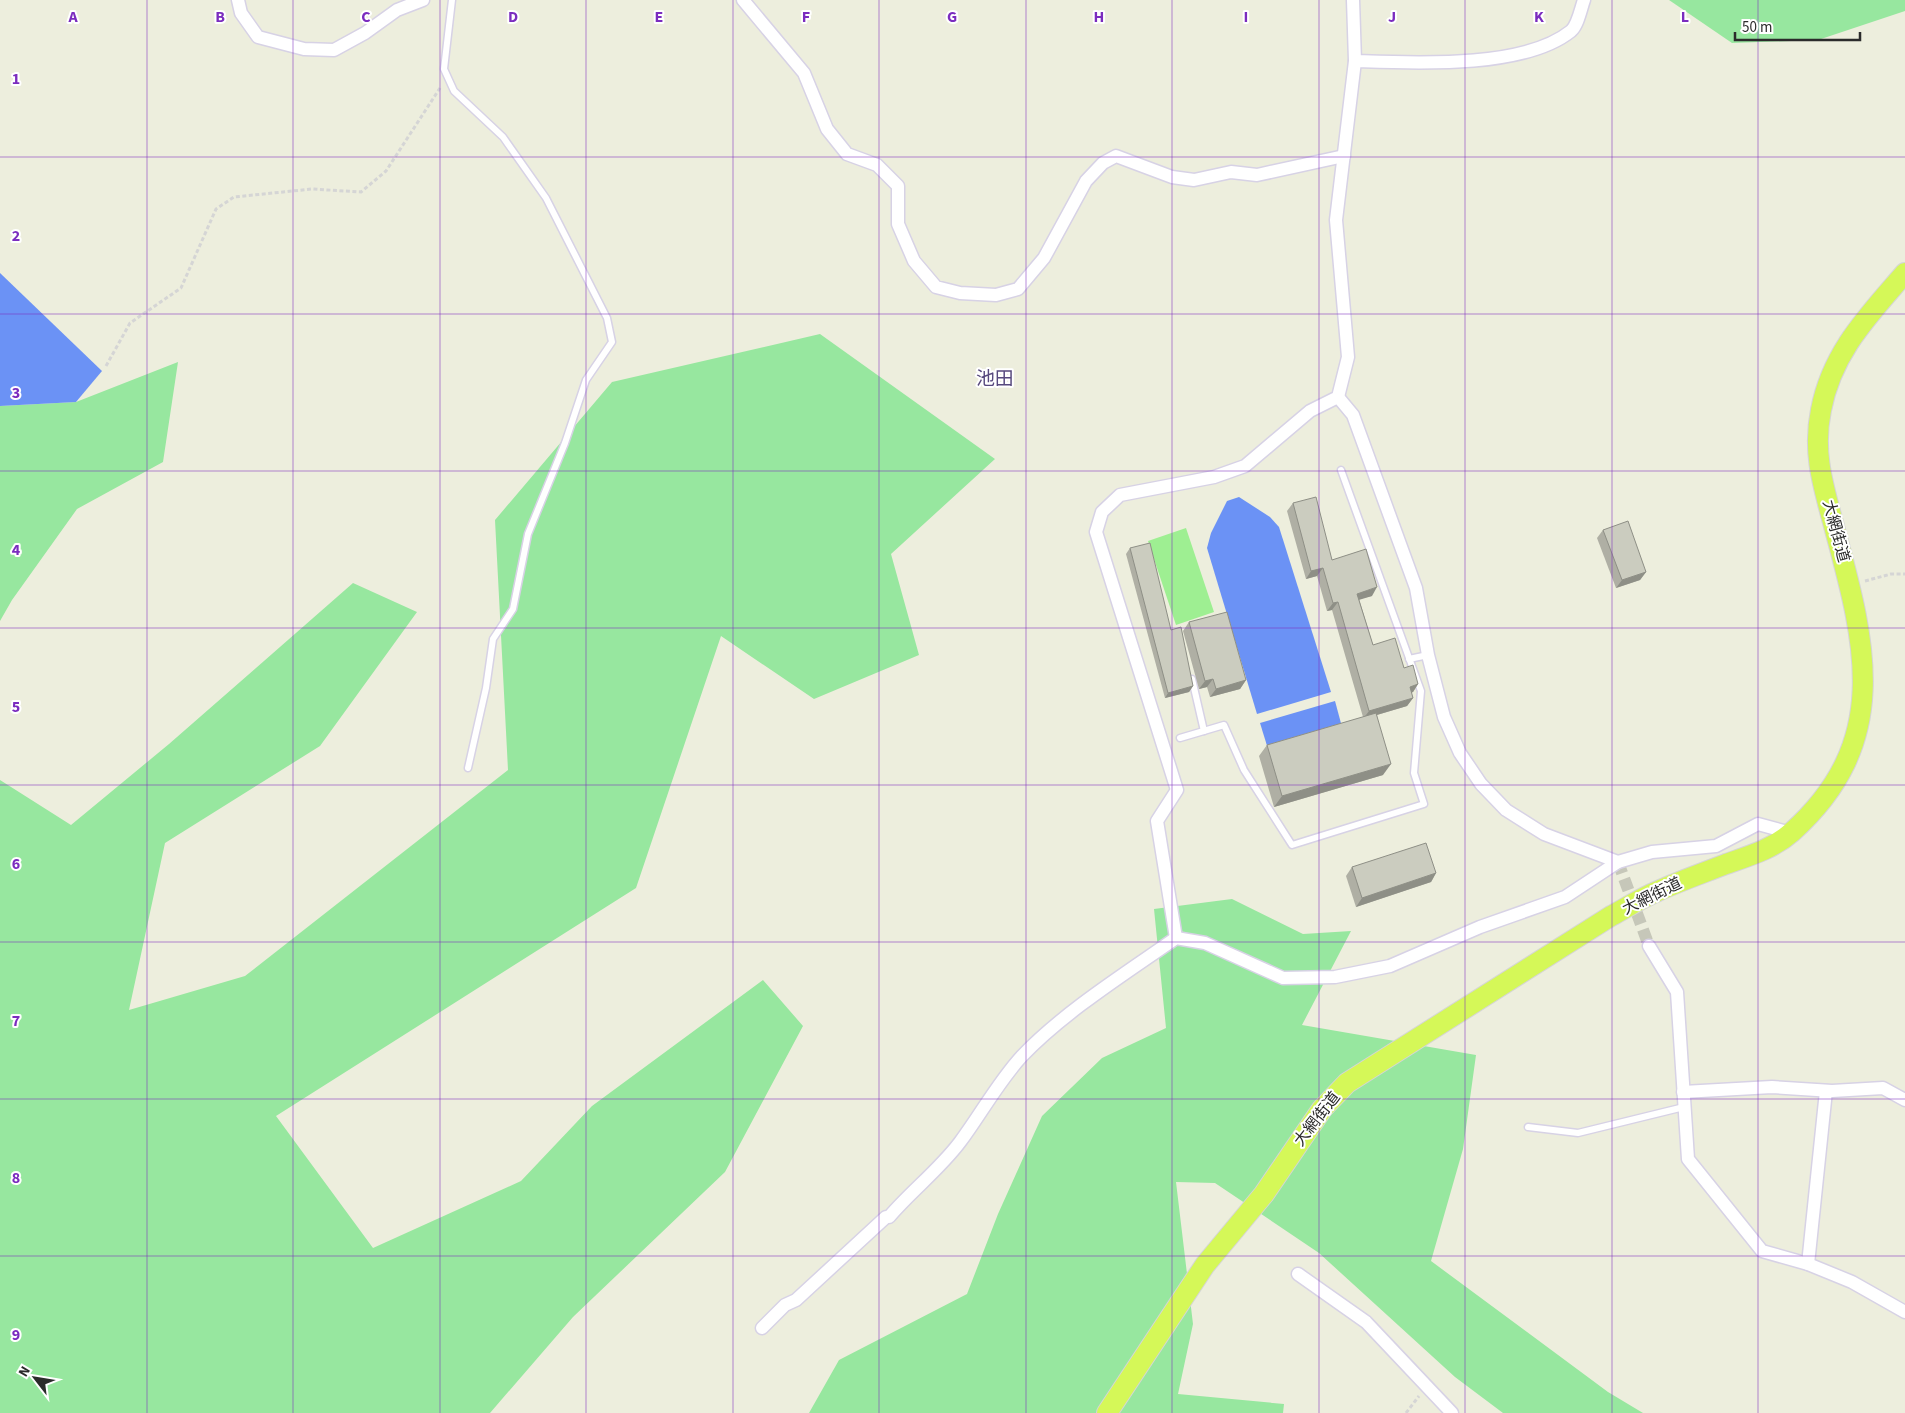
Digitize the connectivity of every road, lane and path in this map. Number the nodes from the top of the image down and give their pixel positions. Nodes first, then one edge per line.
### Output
1 (238, 0) edge
2 (423, 0) edge
3 (452, 0) edge
4 (743, 0) edge
5 (1352, 0) edge
6 (1584, 0) edge
7 (1356, 61) junction
8 (447, 76) junction
9 (1344, 156) junction
10 (1905, 273) edge
11 (106, 366) dead end
12 (1338, 396) junction
13 (1341, 470) dead end
14 (1905, 574) edge
15 (1850, 585) junction
16 (1428, 655) junction
17 (1409, 659) junction
18 (1190, 674) edge
19 (1204, 731) junction
20 (1180, 738) dead end
21 (468, 768) dead end
22 (1791, 833) junction
23 (1618, 862) junction
24 (1176, 938) junction
25 (1649, 946) tunnel mouth
26 (1826, 1091) junction
27 (1683, 1092) junction
28 (1905, 1100) edge
29 (1684, 1107) junction
30 (1528, 1127) dead end
31 (1808, 1264) junction
32 (1298, 1274) dead end
33 (1905, 1312) edge
34 (762, 1328) dead end
35 (1426, 1386) junction
36 (1107, 1413) edge
37 (1406, 1413) edge
38 (1452, 1413) edge

1 - 2 street
3 - 8 lane
4 - 9 street
5 - 7 street
6 - 7 street
7 - 9 street
8 - 11 path
8 - 21 lane
9 - 12 street
10 - 15 main road, 大網街道
12 - 16 street
12 - 24 street
13 - 17 lane
14 - 15 path
15 - 22 main road, 大網街道
16 - 17 lane
16 - 23 street
17 - 19 lane
18 - 19 lane
19 - 20 lane
22 - 23 street
22 - 36 main road, 大網街道
23 - 24 street
24 - 34 street
25 - 27 street
26 - 27 street
26 - 28 street
26 - 31 street
27 - 29 street
29 - 30 lane
29 - 31 street
31 - 33 street
32 - 35 street
35 - 37 path
35 - 38 street

